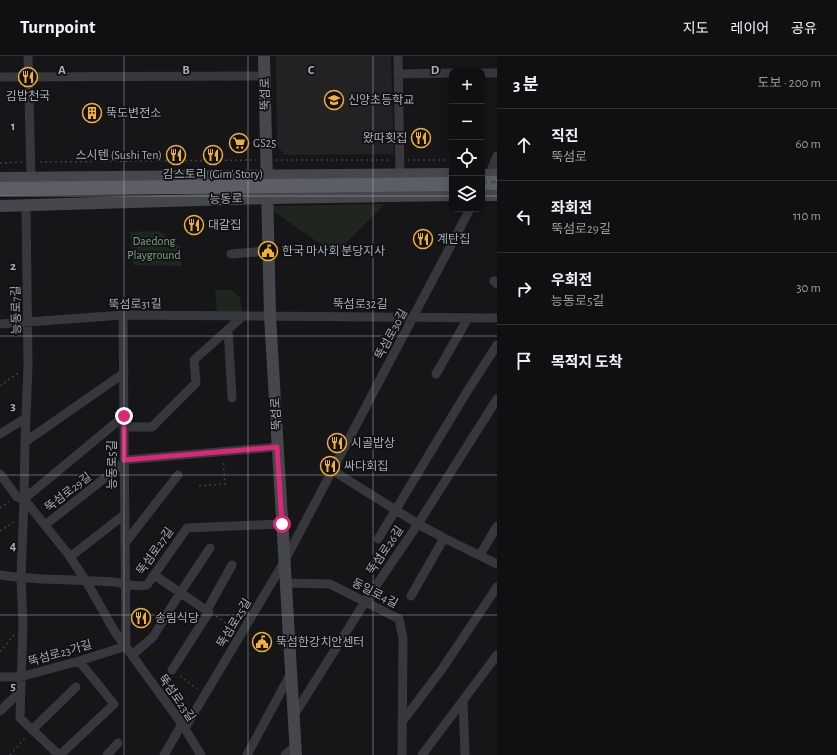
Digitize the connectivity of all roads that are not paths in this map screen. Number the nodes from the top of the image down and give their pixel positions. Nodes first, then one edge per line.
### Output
1 (28, 56) edge
2 (264, 56) edge
3 (398, 56) edge
4 (449, 73) edge
5 (485, 73) edge
6 (497, 73) edge
7 (398, 74) junction
8 (264, 76) junction
9 (28, 77) junction
10 (0, 78) edge
11 (497, 156) edge
12 (400, 174) junction
13 (449, 174) edge
14 (266, 176) junction
15 (31, 177) junction
16 (0, 178) edge
17 (489, 178) edge
18 (449, 184) edge
19 (0, 189) edge
20 (449, 190) edge
21 (485, 190) edge
22 (497, 190) edge
23 (0, 194) edge
24 (449, 195) edge
25 (485, 195) edge
26 (497, 195) edge
27 (267, 198) junction
28 (0, 206) edge
29 (26, 206) junction
30 (468, 212) edge
31 (268, 252) junction
32 (231, 254) dead end
33 (123, 314) junction
34 (243, 316) junction
35 (270, 316) junction
36 (413, 317) junction
37 (468, 318) junction
38 (497, 318) edge
39 (29, 322) junction
40 (0, 324) edge
41 (228, 329) junction
42 (497, 345) edge
43 (124, 373) junction
44 (436, 374) dead end
45 (232, 398) dead end
46 (497, 399) edge
47 (124, 416) junction
48 (26, 418) junction
49 (124, 427) junction
50 (0, 434) edge
51 (25, 442) junction
52 (277, 447) junction
53 (124, 462) junction
54 (332, 470) junction
55 (0, 474) edge
56 (178, 475) dead end
57 (24, 499) junction
58 (397, 510) junction
59 (125, 514) junction
60 (282, 524) junction
61 (418, 524) junction
62 (46, 525) junction
63 (497, 526) edge
64 (444, 538) junction
65 (378, 539) dead end
66 (125, 543) junction
67 (210, 548) dead end
68 (480, 555) junction
69 (70, 557) junction
70 (284, 562) junction
71 (497, 564) edge
72 (232, 565) dead end
73 (0, 575) edge
74 (154, 576) junction
75 (21, 578) junction
76 (86, 581) junction
77 (285, 583) junction
78 (125, 584) junction
79 (497, 587) edge
80 (180, 593) junction
81 (410, 596) dead end
82 (365, 602) junction
83 (208, 611) junction
84 (126, 646) junction
85 (497, 654) edge
86 (132, 655) junction
87 (79, 661) junction
88 (172, 670) road end
89 (291, 672) junction
90 (0, 677) edge
91 (20, 677) junction
92 (76, 687) dead end
93 (20, 692) junction
94 (463, 700) junction
95 (0, 711) edge
96 (294, 715) junction
97 (402, 722) junction
98 (183, 726) junction
99 (32, 730) junction
100 (118, 743) dead end
101 (296, 750) edge
102 (60, 755) edge
103 (107, 755) edge
104 (164, 755) edge
105 (200, 755) edge
106 (247, 755) edge
107 (285, 755) edge
108 (402, 755) edge
109 (422, 755) edge
110 (465, 755) edge

1 - 9 street
2 - 8 main road, 뚝섬로
3 - 7 street
4 - 7 street
5 - 6 street
7 - 12 street
8 - 9 street
8 - 14 main road, 뚝섬로
9 - 10 street
9 - 15 street
11 - 17 street
12 - 13 main road, 능동로
12 - 14 main road, 능동로
14 - 15 main road, 능동로
14 - 27 main road, 뚝섬로
15 - 16 main road, 능동로
18 - 19 highway, bridge
20 - 23 highway
21 - 22 highway
24 - 27 main road, 능동로
25 - 26 main road
27 - 29 main road, 능동로
27 - 31 main road, 뚝섬로
28 - 29 main road, 능동로
29 - 39 street, 능동로7길
30 - 36 street, 뚝섬로30길
31 - 32 street
31 - 35 main road, 뚝섬로
33 - 34 street, 뚝섬로31길
33 - 39 street, 뚝섬로31길
33 - 43 street, 능동로5길
34 - 35 street, 뚝섬로31길
34 - 41 street
35 - 36 street, 뚝섬로32길
35 - 52 main road, 뚝섬로
36 - 37 street, 뚝섬로32길
36 - 54 street, 뚝섬로30길
37 - 38 street, 뚝섬로32길
37 - 44 street
39 - 40 street, 뚝섬로31길
39 - 48 street, 능동로7길
41 - 45 street
41 - 49 street
42 - 58 street
43 - 47 street, 능동로5길
43 - 51 street
46 - 61 street, 뚝섬로26길
47 - 49 street, 능동로5길
47 - 57 street
48 - 50 street
48 - 51 street, 능동로7길
49 - 53 street, 능동로5길
51 - 57 street, 능동로7길
52 - 53 street
52 - 60 main road, 뚝섬로
53 - 59 street, 능동로5길
53 - 62 street, 뚝섬로29길
54 - 58 street
54 - 70 street, 뚝섬로30길
55 - 57 street, 뚝섬로23길
56 - 66 street
57 - 62 street, 뚝섬로23길
57 - 75 street, 능동로7길
58 - 61 street
58 - 65 street
59 - 66 street, 능동로5길
59 - 69 street
60 - 70 main road, 뚝섬로
60 - 74 street, 뚝섬로27길
61 - 64 street
61 - 82 street, 뚝섬로26길
62 - 69 street, 뚝섬로23길
63 - 68 street
64 - 68 street
64 - 81 street
66 - 78 street, 능동로5길
67 - 80 street
68 - 71 street
69 - 76 street, 뚝섬로23길
70 - 77 main road, 뚝섬로
70 - 98 street, 뚝섬로25길
72 - 83 street
73 - 75 street, 뚝섬로27길
74 - 78 street, 뚝섬로27길
74 - 80 street
75 - 76 street, 뚝섬로27길
75 - 91 street, 능동로7길
76 - 78 street, 뚝섬로27길
76 - 84 street, 뚝섬로23길
77 - 82 street, 동일로4길
77 - 89 main road, 뚝섬로
78 - 84 street, 능동로5길
79 - 97 street
80 - 83 street
80 - 86 street
82 - 96 street, 뚝섬로26길
82 - 97 street, 동일로4길
83 - 88 street
84 - 86 street, 뚝섬로23길
84 - 87 street, 뚝섬로23가길
85 - 94 street
86 - 98 street, 뚝섬로23길
87 - 91 street, 뚝섬로23가길
87 - 102 street
89 - 96 main road, 뚝섬로
89 - 106 street
90 - 91 street, 뚝섬로23가길
91 - 93 street, 능동로7길
92 - 99 street
93 - 95 street
93 - 99 street, 능동로7길
94 - 109 street
94 - 110 street
96 - 101 main road, 뚝섬로
97 - 108 street, 동일로4길
98 - 104 street, 뚝섬로25길
98 - 105 street, 뚝섬로23길
99 - 102 street, 능동로7길
100 - 103 street
101 - 107 street, 뚝섬로

